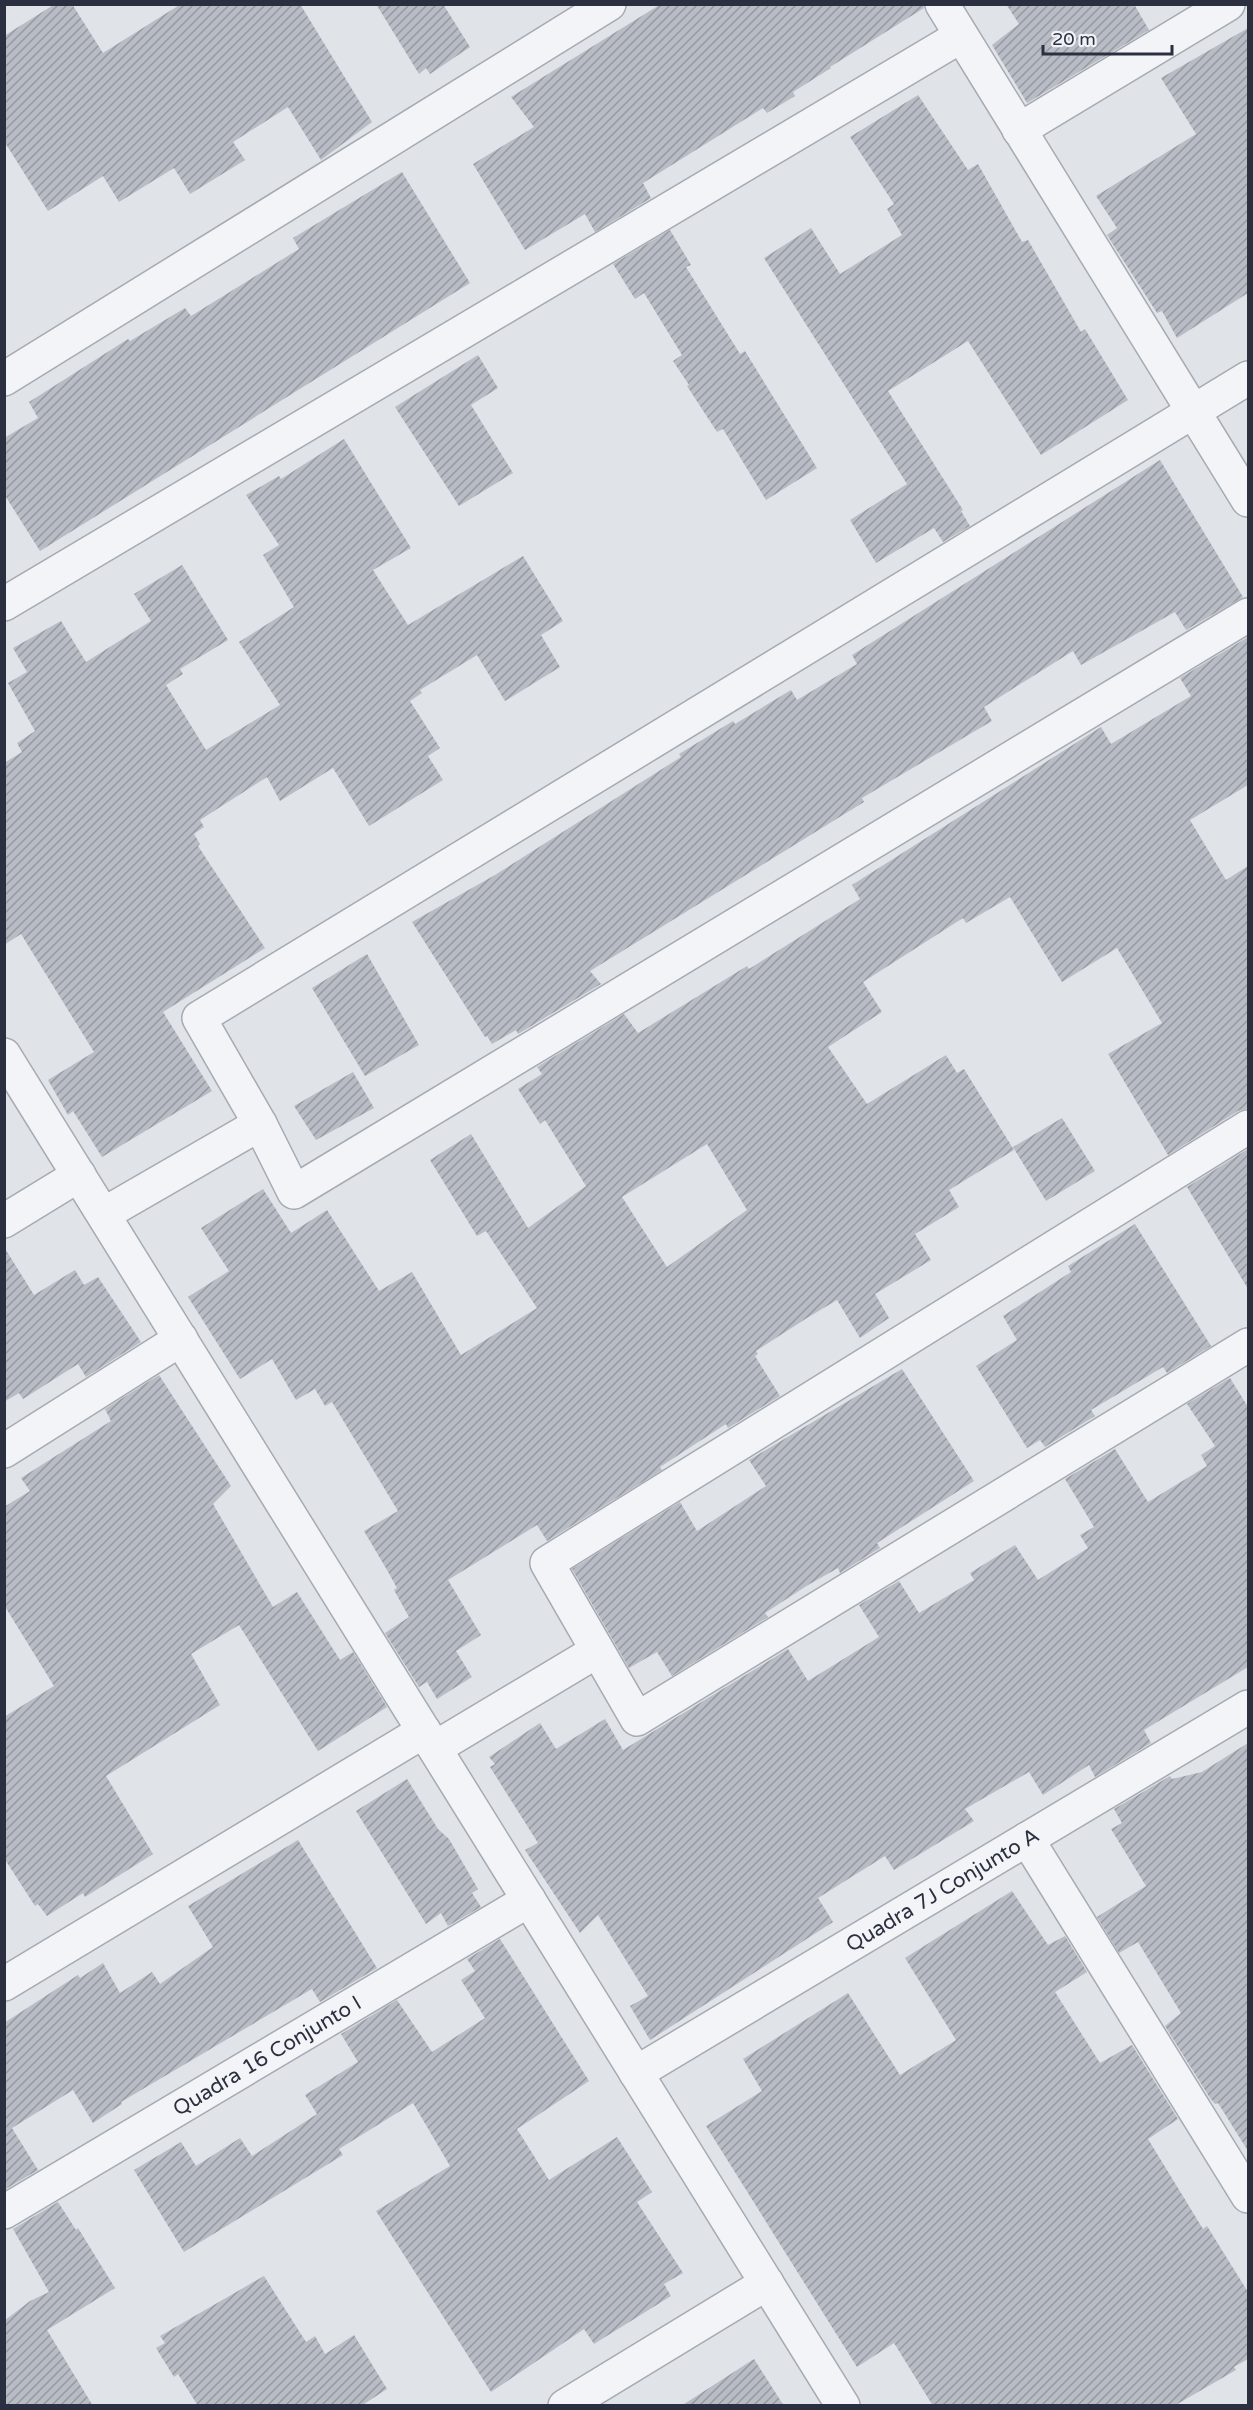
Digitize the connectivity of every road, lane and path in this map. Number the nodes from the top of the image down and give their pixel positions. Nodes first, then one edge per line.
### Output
1 (609, 4) edge
2 (942, 4) edge
3 (1210, 9) edge
4 (961, 36) junction
5 (1019, 130) junction
6 (1248, 378) edge
7 (4, 379) edge
8 (1194, 412) junction
9 (1248, 500) edge
10 (4, 604) edge
11 (1248, 615) edge
12 (4, 1055) edge
13 (260, 1124) junction
14 (1248, 1127) edge
15 (80, 1175) junction
16 (104, 1214) junction
17 (4, 1221) edge
18 (181, 1339) junction
19 (1248, 1345) edge
20 (4, 1451) edge
21 (597, 1651) junction
22 (1248, 1707) edge
23 (430, 1740) junction
24 (1027, 1839) junction
25 (529, 1900) junction
26 (4, 1984) edge
27 (636, 2073) junction
28 (1248, 2196) edge
29 (4, 2212) edge
30 (767, 2283) junction
31 (565, 2406) edge
32 (843, 2406) edge

1 - 7 street
2 - 4 street
3 - 5 street
4 - 5 street
4 - 10 street
5 - 8 street
6 - 8 street
8 - 9 street
8 - 13 street
11 - 13 street
12 - 15 street
13 - 16 street
14 - 21 street
15 - 16 street
15 - 17 street
16 - 18 street
18 - 20 street
18 - 23 street
19 - 21 street
21 - 23 street
22 - 24 street, Quadra 7J Conjunto A
23 - 25 street
23 - 26 street
24 - 27 street, Quadra 7J Conjunto A
24 - 28 street
25 - 27 street
25 - 29 street, Quadra 16 Conjunto I
27 - 30 street
30 - 31 street
30 - 32 street

